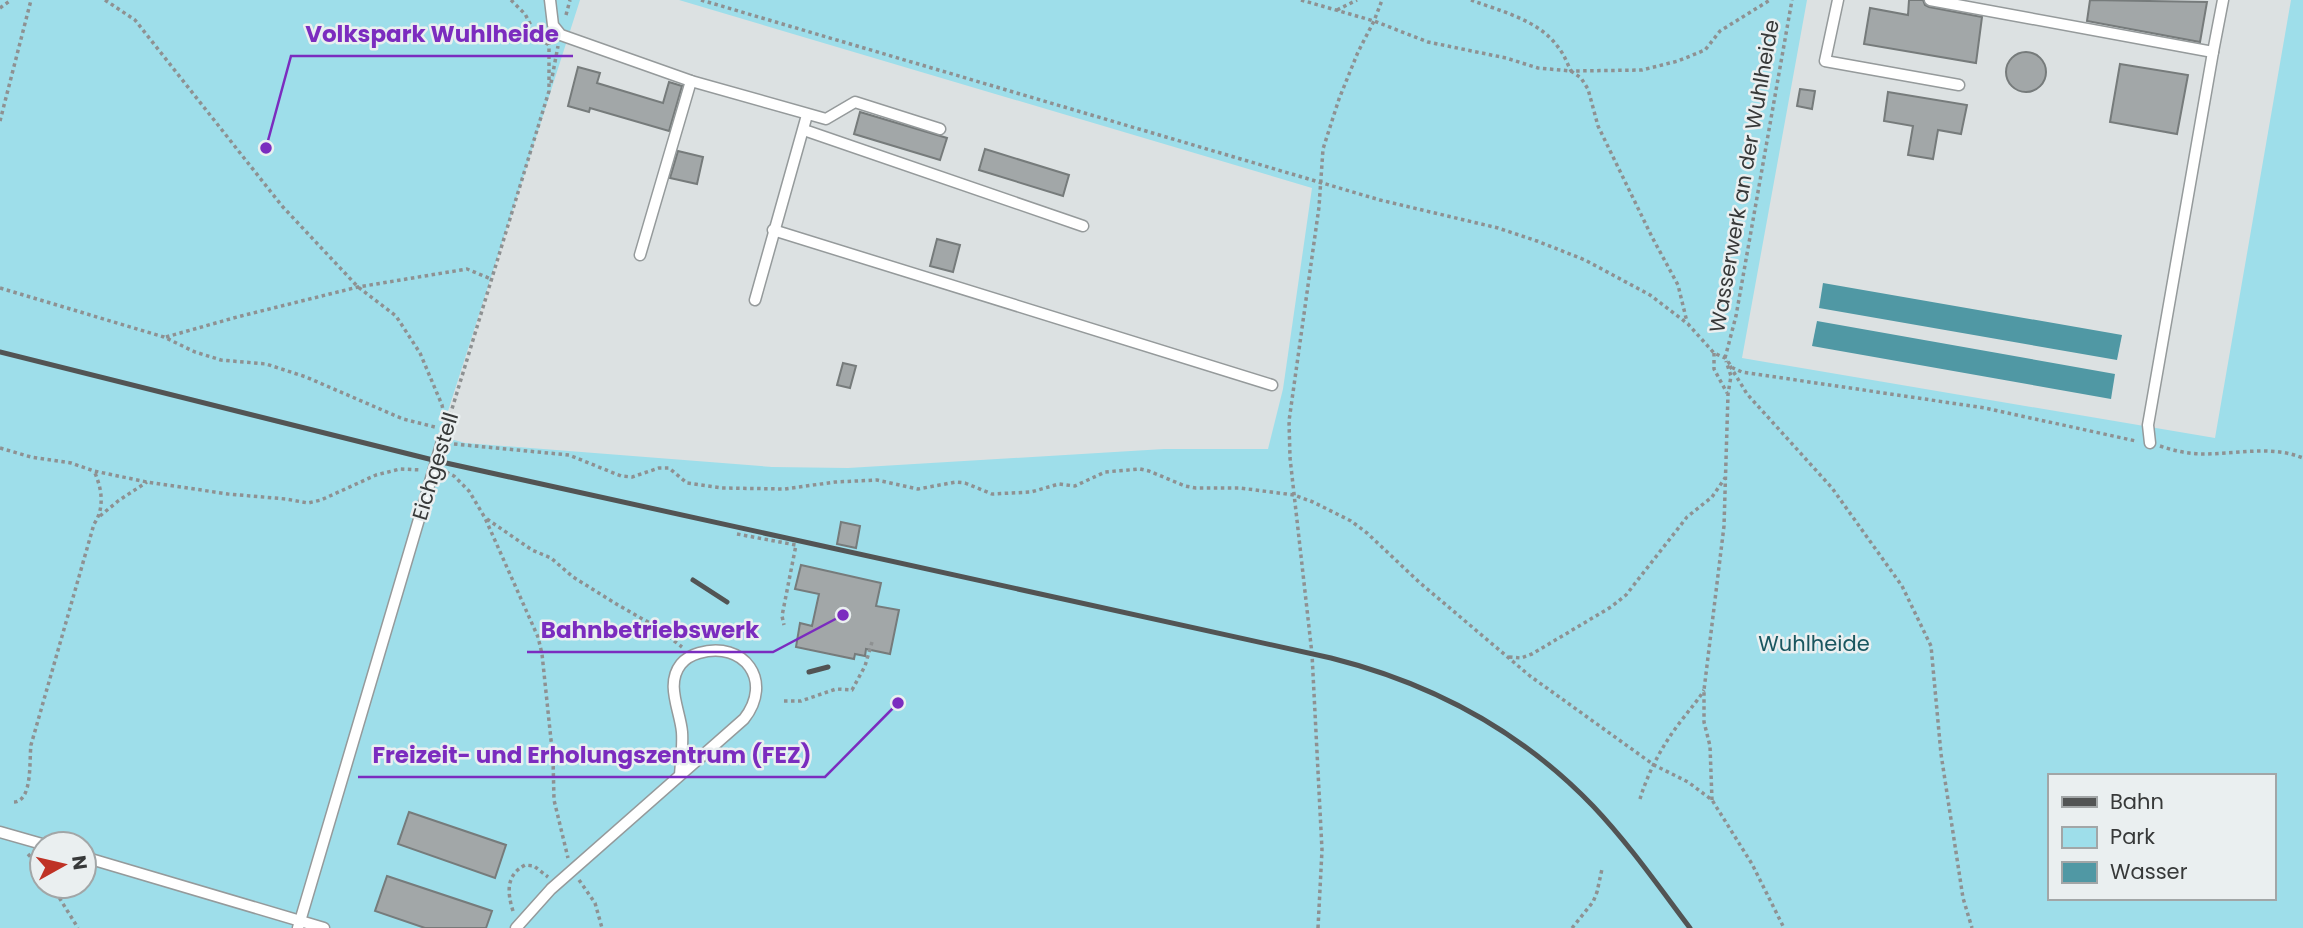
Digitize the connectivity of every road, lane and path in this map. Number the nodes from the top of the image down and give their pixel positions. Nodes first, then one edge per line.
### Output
1 (10, 0) edge
2 (31, 0) edge
3 (105, 0) edge
4 (511, 0) edge
5 (551, 0) edge
6 (701, 0) edge
7 (1301, 0) edge
8 (1357, 0) edge
9 (1382, 0) edge
10 (1471, 0) edge
11 (1770, 0) edge
12 (1792, 0) edge
13 (1838, 0) edge
14 (1930, 0) edge
15 (2224, 0) edge
16 (0, 8) edge
17 (1337, 10) junction
18 (1374, 21) junction
19 (550, 34) dead end
20 (550, 45) junction
21 (2213, 52) junction
22 (1571, 71) junction
23 (691, 81) junction
24 (1959, 85) dead end
25 (807, 115) junction
26 (0, 121) edge
27 (940, 129) dead end
28 (804, 130) junction
29 (1320, 182) junction
30 (1083, 226) dead end
31 (774, 230) junction
32 (640, 255) dead end
33 (492, 279) junction
34 (358, 287) junction
35 (0, 288) edge
36 (755, 300) dead end
37 (1688, 324) junction
38 (164, 337) junction
39 (1714, 353) junction
40 (1725, 358) junction
41 (1272, 385) dead end
42 (1283, 389) dead end
43 (1292, 392) junction
44 (1728, 394) junction
45 (447, 424) junction
46 (443, 441) junction
47 (2150, 443) junction
48 (0, 448) edge
49 (2303, 458) edge
50 (434, 470) junction
51 (93, 471) junction
52 (1726, 476) junction
53 (147, 482) junction
54 (1294, 495) junction
55 (98, 517) junction
56 (485, 518) junction
57 (737, 534) dead end
58 (784, 625) dead end
59 (872, 642) dead end
60 (690, 656) junction
61 (1508, 657) junction
62 (1704, 690) junction
63 (784, 701) dead end
64 (1654, 765) junction
65 (680, 775) junction
66 (1640, 799) dead end
67 (1712, 800) junction
68 (14, 802) dead end
69 (0, 832) edge
70 (28, 840) edge
71 (98, 861) edge
72 (1602, 869) dead end
73 (573, 870) junction
74 (551, 889) junction
75 (61, 900) edge
76 (299, 924) edge
77 (517, 927) edge
78 (78, 928) edge
79 (324, 928) edge
80 (602, 928) edge
81 (1318, 928) edge
82 (1572, 928) edge
83 (1784, 928) edge
84 (1972, 928) edge

1 - 16 path
2 - 26 path
3 - 34 path
4 - 20 path
5 - 23 lane
6 - 29 path
7 - 17 path
8 - 17 path
9 - 18 path
10 - 22 path
11 - 22 path
12 - 40 path, Wasserwerk an der Wuhlheide
13 - 24 lane
14 - 21 lane
15 - 21 lane
17 - 18 path
18 - 22 path
18 - 29 path
19 - 20 path, Eichgestell
20 - 33 path, Eichgestell
21 - 47 lane
22 - 37 path
23 - 25 lane
23 - 32 lane
25 - 27 lane
25 - 28 lane
28 - 30 lane
28 - 31 lane
29 - 37 path
29 - 43 path
31 - 36 lane
31 - 41 lane
33 - 34 path
33 - 45 path, Eichgestell
34 - 38 path
34 - 45 path
35 - 38 path
37 - 39 path
38 - 45 path
39 - 40 path
39 - 44 path
40 - 44 path
40 - 47 path
40 - 84 path
42 - 43 path
43 - 54 path
44 - 52 path
45 - 46 path, Eichgestell
46 - 50 lane, Eichgestell
46 - 54 path
47 - 49 path
48 - 51 path
50 - 53 path
50 - 56 path
50 - 76 lane, Eichgestell
51 - 53 path
51 - 55 path
52 - 61 path
52 - 62 path
53 - 55 path
54 - 61 path
54 - 81 path
55 - 68 path
56 - 60 path
56 - 73 path
57 - 58 path
59 - 63 path
60 - 65 lane
60 - 65 lane
61 - 64 path
62 - 64 path
62 - 67 path
64 - 66 path
64 - 67 path
65 - 73 lane
67 - 83 path
69 - 70 lane
71 - 76 lane
72 - 82 path
73 - 74 lane
73 - 80 path
74 - 77 lane
74 - 77 path
75 - 78 path
76 - 79 lane

